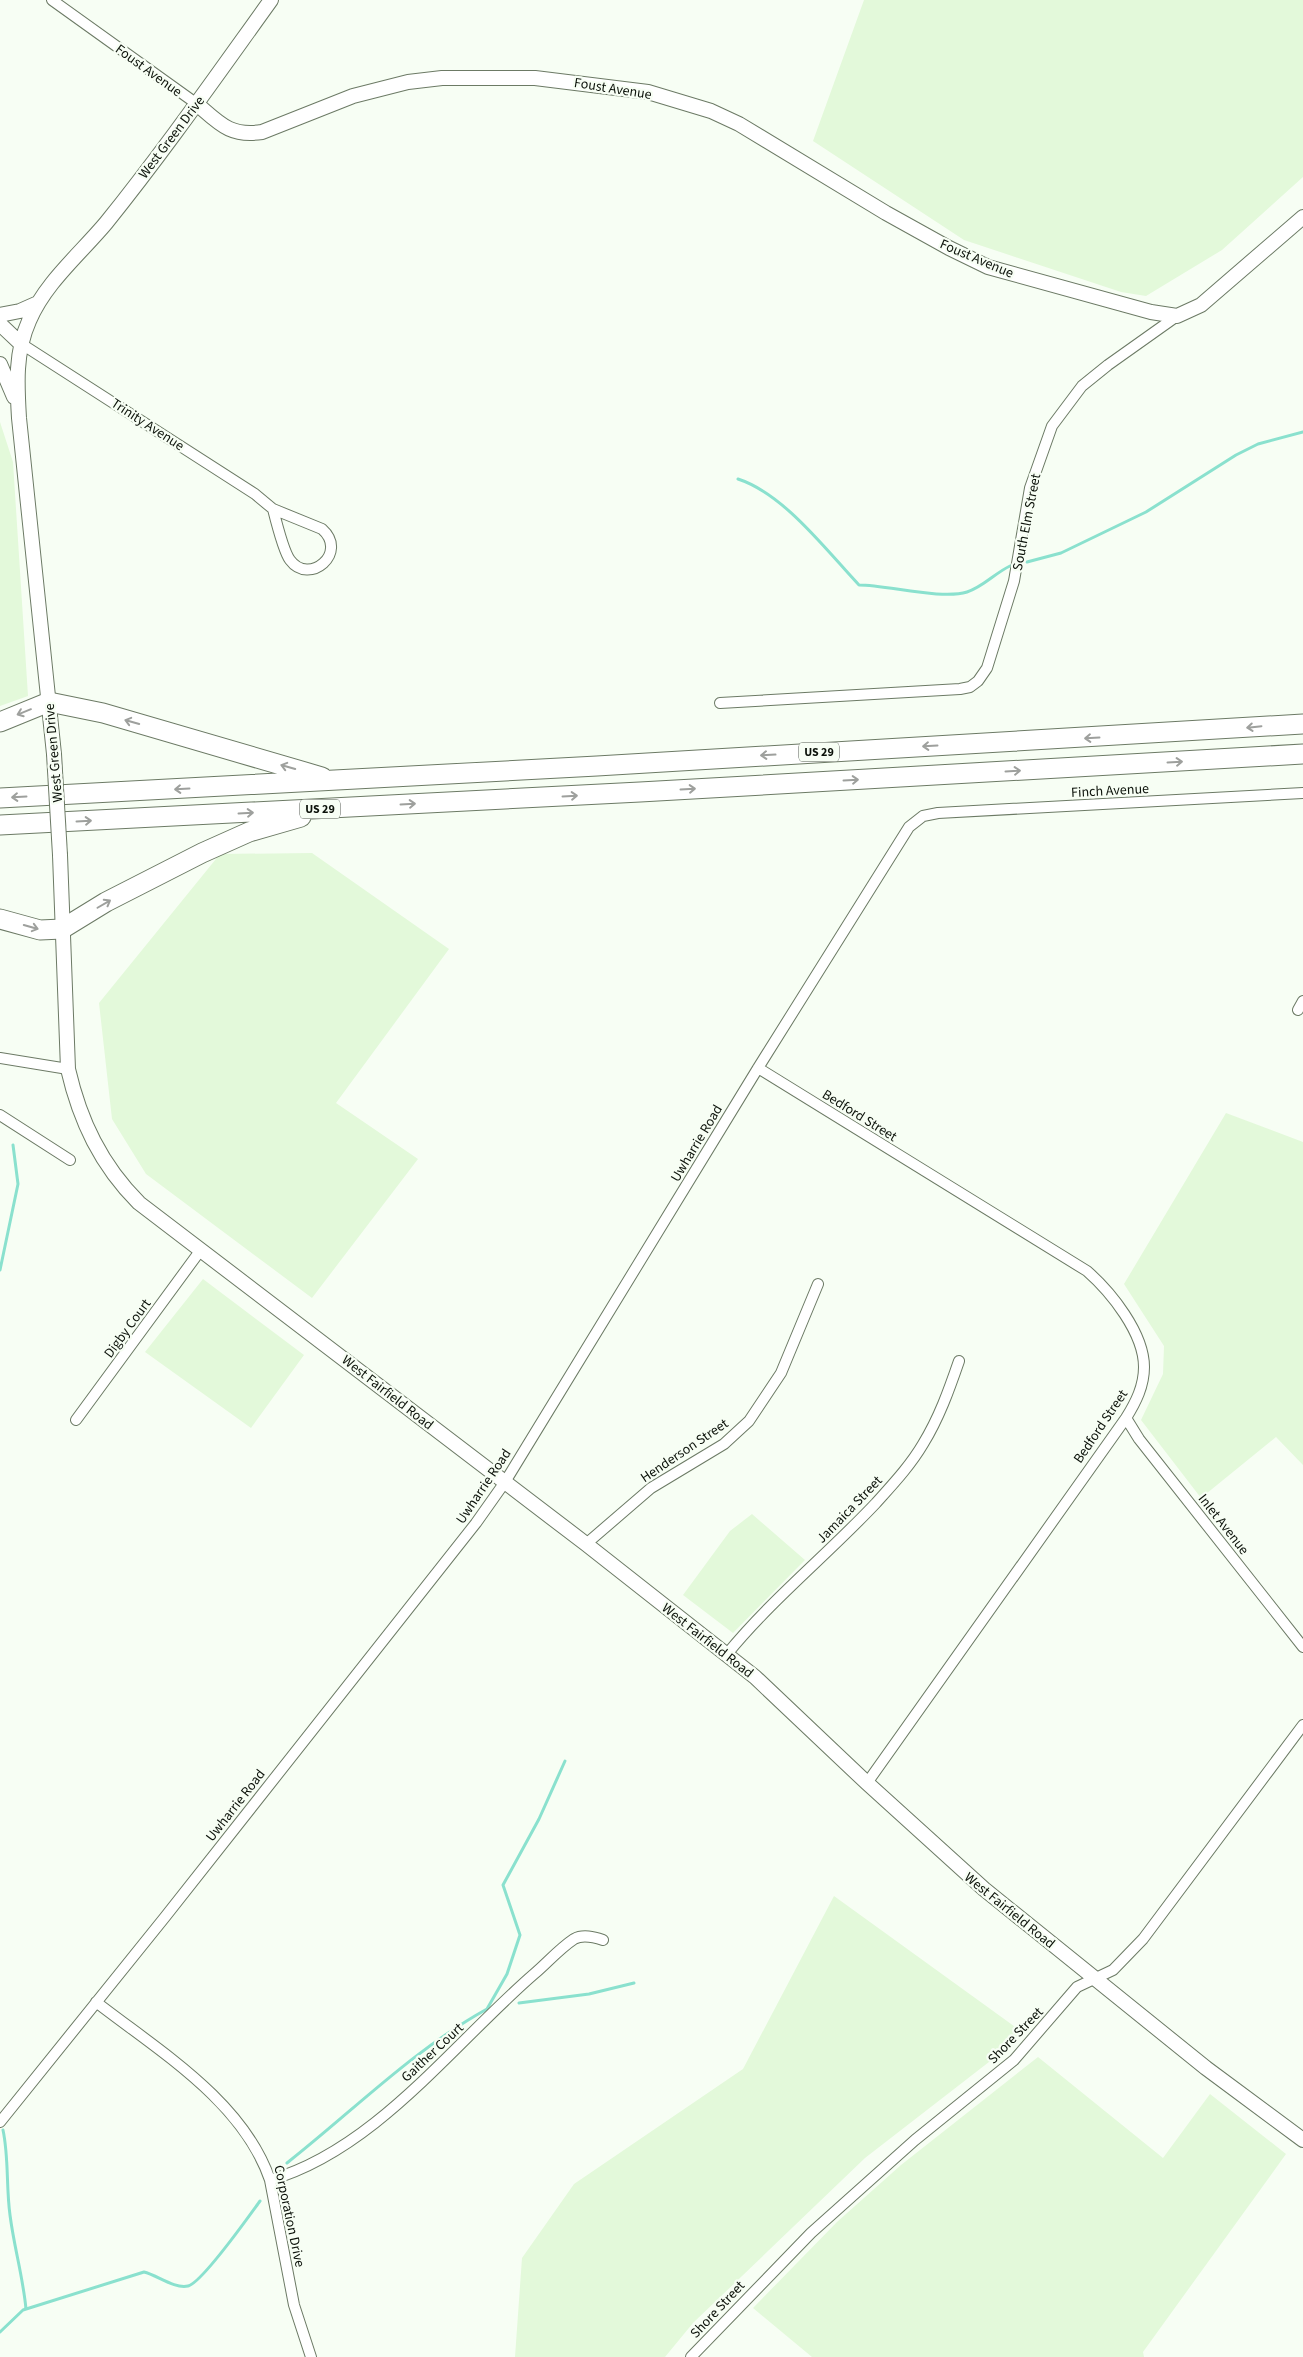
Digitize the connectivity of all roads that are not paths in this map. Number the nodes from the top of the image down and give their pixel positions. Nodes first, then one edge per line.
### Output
1 (52, 0) edge
2 (271, 0) edge
3 (197, 104) junction
4 (1303, 218) edge
5 (66, 268) junction
6 (38, 303) junction
7 (0, 315) edge
8 (1177, 316) junction
9 (0, 324) edge
10 (0, 332) edge
11 (20, 343) junction
12 (0, 364) edge
13 (18, 410) junction
14 (273, 509) junction
15 (49, 702) junction
16 (720, 703) dead end
17 (0, 722) edge
18 (1303, 724) edge
19 (1303, 754) edge
20 (335, 780) junction
21 (1303, 793) edge
22 (0, 798) edge
23 (331, 808) junction
24 (920, 818) joint
25 (0, 825) edge
26 (0, 919) edge
27 (62, 930) junction
28 (0, 1058) edge
29 (758, 1068) junction
30 (68, 1069) junction
31 (0, 1115) edge
32 (102, 1157) joint
33 (70, 1160) dead end
34 (200, 1251) junction
35 (818, 1284) dead end
36 (959, 1361) dead end
37 (1126, 1418) junction
38 (76, 1420) dead end
39 (505, 1482) junction
40 (586, 1544) junction
41 (1303, 1647) edge
42 (727, 1654) junction
43 (1303, 1725) edge
44 (867, 1783) junction
45 (603, 1940) dead end
46 (1094, 1979) junction
47 (96, 2002) junction
48 (0, 2122) edge
49 (1303, 2140) edge
50 (270, 2180) junction
51 (311, 2357) edge
52 (691, 2357) edge

1 - 3 street, Foust Avenue
2 - 3 main road, West Green Drive
3 - 5 main road, West Green Drive
3 - 8 main road, Foust Avenue
4 - 8 main road, South Elm Street
5 - 6 main road, West Green Drive
5 - 11 main road, West Green Drive
6 - 7 main road
6 - 11 main road, West Green Drive
8 - 16 street, South Elm Street
9 - 11 main road, Trinity Avenue
10 - 11 main road, Trinity Avenue
11 - 13 main road, West Green Drive
11 - 14 street, Trinity Avenue
12 - 13 main road
13 - 15 main road, West Green Drive
14 - 14 street, Trinity Avenue
15 -> 17 highway
20 -> 15 highway
15 - 27 main road, West Green Drive, bridge
18 -> 20 highway, US 29
23 -> 19 highway, US 29
20 -> 22 highway, US 29
21 - 24 street, Finch Avenue
25 -> 23 highway, US 29
27 -> 23 highway
24 - 29 street, Uwharrie Road
26 -> 27 highway
27 - 30 main road, West Green Drive
28 - 30 street
29 - 37 street, Bedford Street
29 - 39 street, Uwharrie Road
30 - 32 main road, West Green Drive
31 - 33 street
32 - 34 main road, West Fairfield Road
34 - 38 street, Digby Court
34 - 39 main road, West Fairfield Road
35 - 40 street, Henderson Street
36 - 42 street, Jamaica Street
37 - 41 street, Inlet Avenue
37 - 44 street, Bedford Street
39 - 40 main road, West Fairfield Road
39 - 47 street, Uwharrie Road
40 - 42 main road, West Fairfield Road
42 - 44 main road, West Fairfield Road
43 - 46 street, Shore Street
44 - 46 main road, West Fairfield Road
45 - 50 street, Gaither Court
46 - 49 main road, West Fairfield Road
46 - 52 street, Shore Street
47 - 48 street, Uwharrie Road
47 - 50 street, Corporation Drive
50 - 51 street, Corporation Drive

